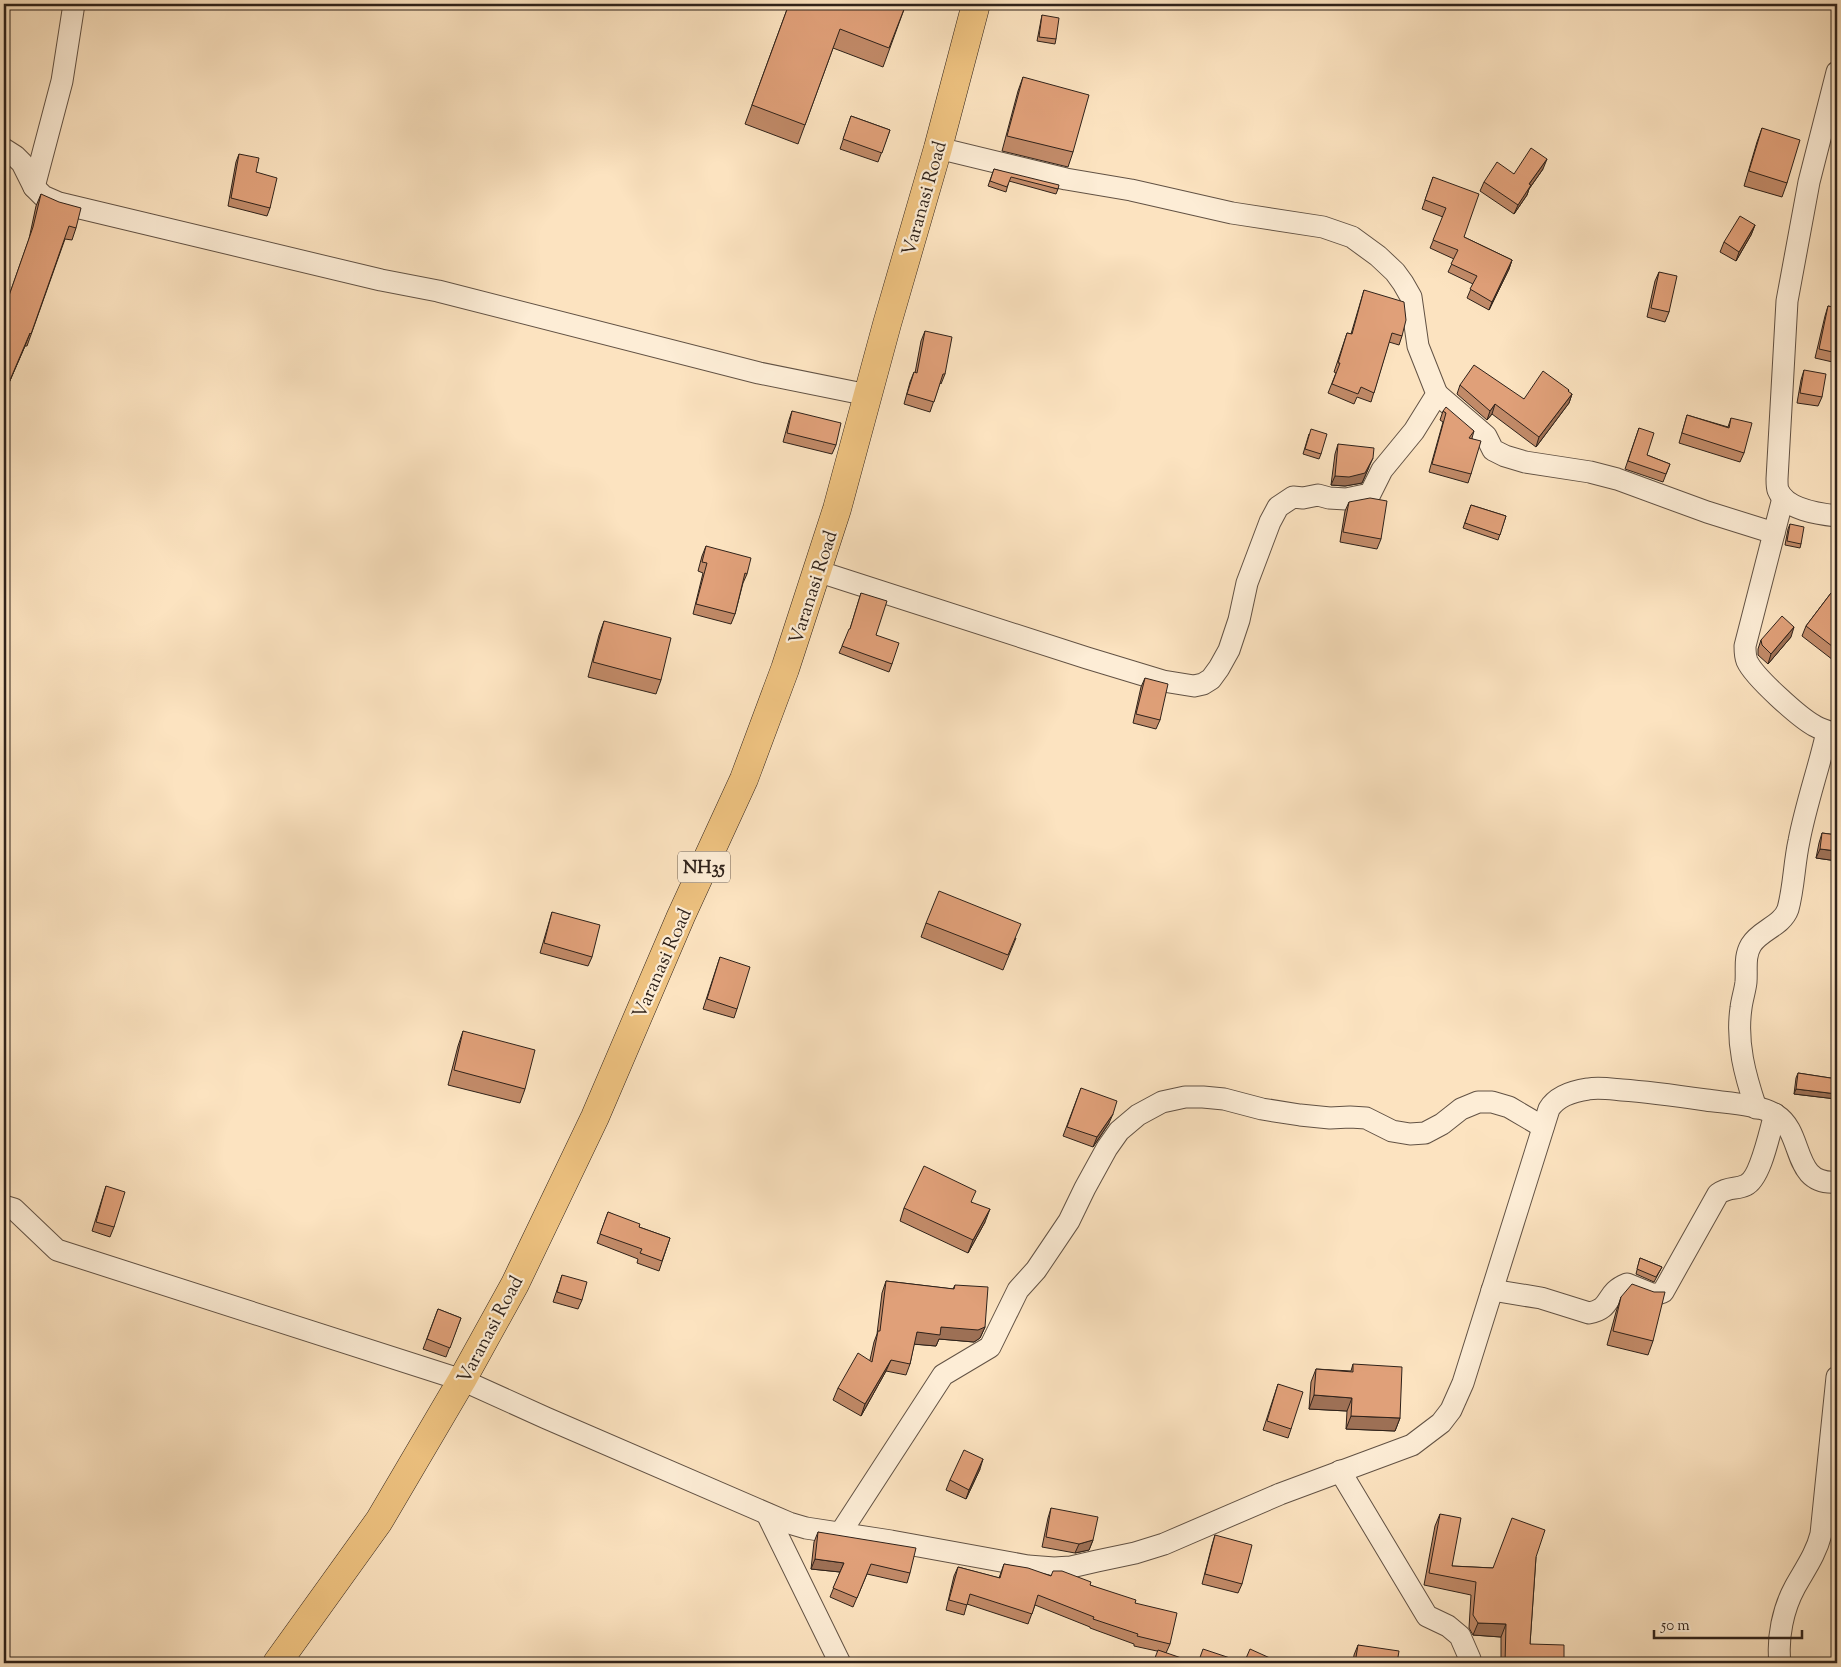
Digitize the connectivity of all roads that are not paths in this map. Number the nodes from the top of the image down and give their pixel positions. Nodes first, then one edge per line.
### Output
1 (74, 4) edge
2 (976, 4) edge
3 (1837, 72) edge
4 (938, 148) junction
5 (4, 149) edge
6 (34, 187) junction
7 (1437, 394) junction
8 (868, 395) junction
9 (1783, 498) junction
10 (1837, 516) edge
11 (1774, 533) junction
12 (817, 571) junction
13 (1832, 733) edge
14 (1765, 1111) junction
15 (1543, 1126) junction
16 (1837, 1182) edge
17 (4, 1206) edge
18 (1492, 1290) junction
19 (1837, 1377) edge
20 (462, 1380) junction
21 (1340, 1471) junction
22 (1832, 1490) edge
23 (767, 1514) junction
24 (841, 1532) junction
25 (277, 1663) edge
26 (840, 1663) edge
27 (1469, 1663) edge
28 (1780, 1663) edge

1 - 6 street
2 - 4 highway, Varanasi Road / NH35
3 - 9 street
4 - 7 street
4 - 8 highway, Varanasi Road / NH35
5 - 6 street
6 - 8 street
7 - 11 street
7 - 12 street
8 - 12 highway, Varanasi Road / NH35
9 - 10 street
9 - 11 street
11 - 13 street
12 - 20 highway, Varanasi Road / NH35
13 - 14 street
14 - 15 street
14 - 16 street
14 - 18 street
15 - 18 street
15 - 24 street
17 - 20 street
18 - 21 street
19 - 22 street
20 - 23 street
20 - 25 highway, Varanasi Road / NH35
21 - 24 street
21 - 27 street
22 - 28 street
23 - 24 street
23 - 26 street

